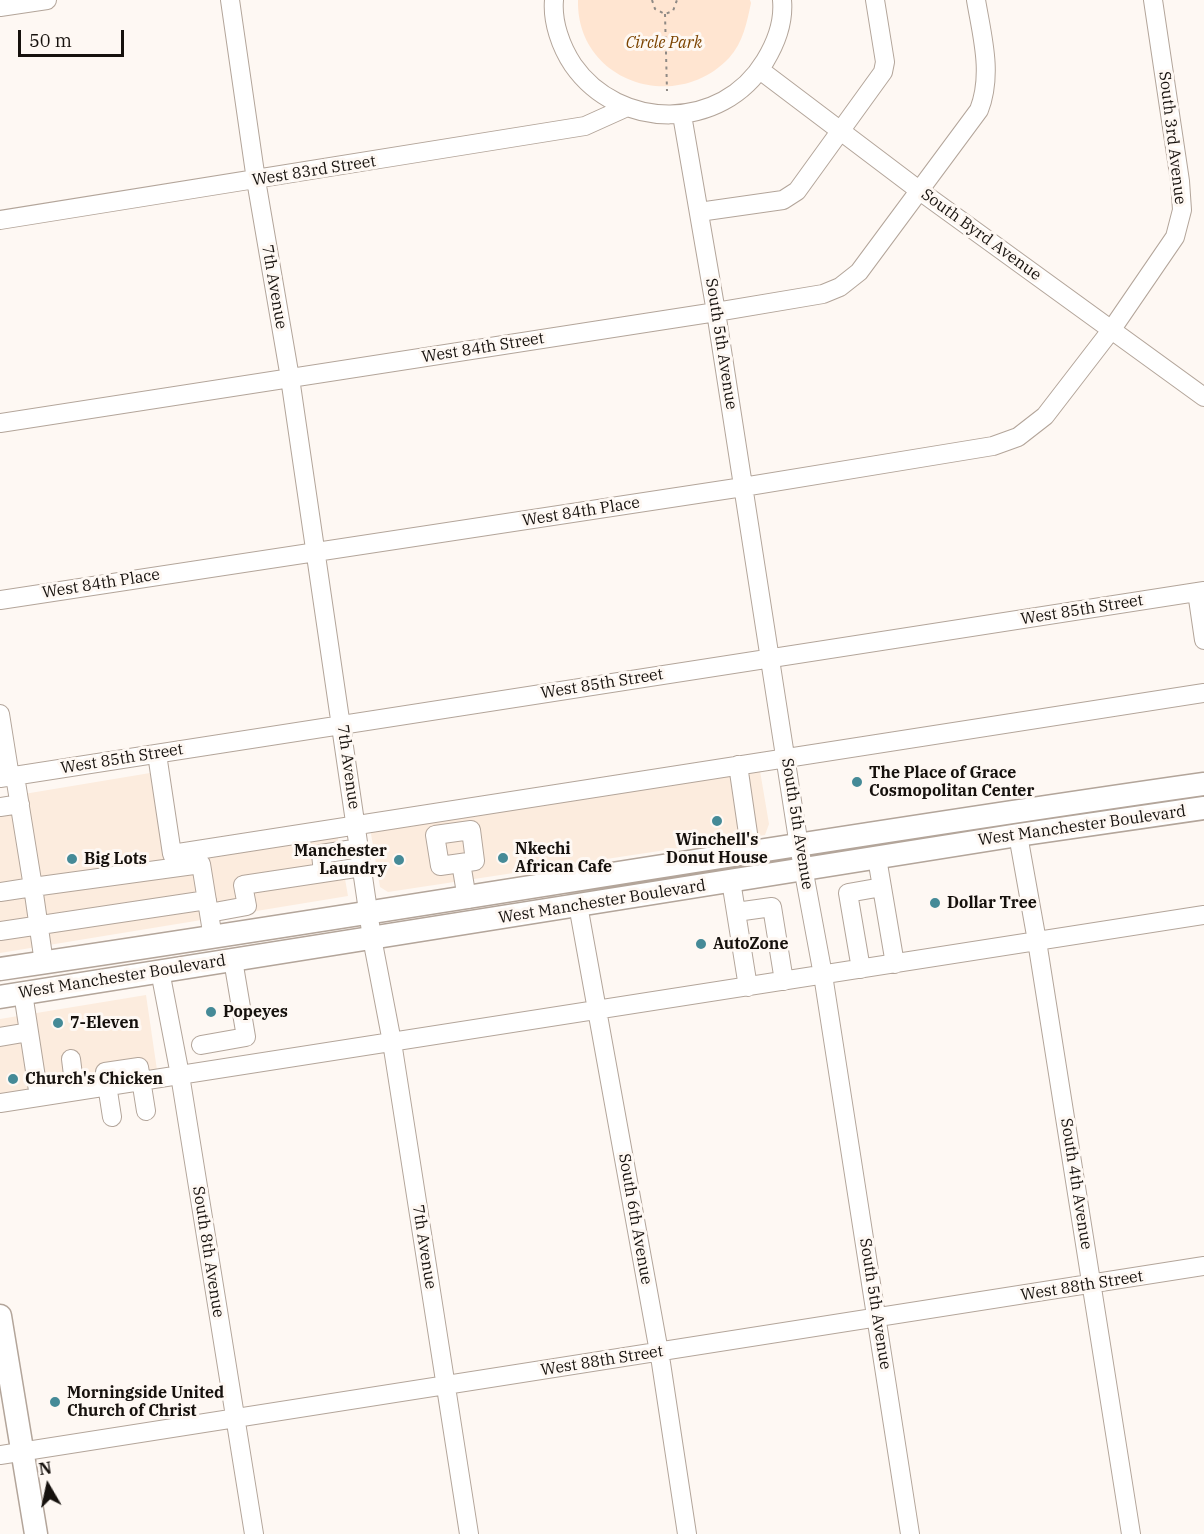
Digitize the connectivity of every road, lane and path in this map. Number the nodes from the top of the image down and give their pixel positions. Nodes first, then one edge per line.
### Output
1 (47, 0) edge
2 (230, 0) edge
3 (554, 0) edge
4 (652, 0) edge
5 (676, 0) edge
6 (782, 0) edge
7 (874, 0) edge
8 (976, 0) edge
9 (1153, 0) edge
10 (0, 8) edge
11 (665, 14) junction
12 (760, 70) junction
13 (667, 91) dead end
14 (625, 108) junction
15 (682, 115) junction
16 (840, 131) junction
17 (256, 180) junction
18 (920, 191) junction
19 (699, 212) junction
20 (0, 220) edge
21 (717, 312) junction
22 (1112, 329) junction
23 (290, 378) junction
24 (1204, 397) edge
25 (0, 423) edge
26 (743, 487) junction
27 (316, 552) junction
28 (1200, 592) edge
29 (0, 600) edge
30 (1204, 640) edge
31 (771, 657) junction
32 (1204, 693) edge
33 (0, 714) edge
34 (342, 724) junction
35 (157, 754) junction
36 (787, 757) junction
37 (738, 765) junction
38 (8, 777) edge
39 (1204, 784) edge
40 (20, 804) junction
41 (0, 807) edge
42 (1204, 808) edge
43 (432, 815) junction
44 (357, 827) junction
45 (435, 835) junction
46 (1018, 835) junction
47 (799, 846) junction
48 (360, 848) junction
49 (751, 854) junction
50 (877, 858) junction
51 (461, 863) junction
52 (362, 867) junction
53 (804, 870) junction
54 (323, 873) junction
55 (731, 881) junction
56 (33, 887) junction
57 (882, 887) junction
58 (0, 892) edge
59 (467, 899) junction
60 (579, 905) junction
61 (208, 906) junction
62 (736, 912) junction
63 (369, 915) junction
64 (1204, 915) edge
65 (39, 926) junction
66 (0, 931) edge
67 (213, 938) junction
68 (372, 938) junction
69 (1037, 941) junction
70 (233, 960) junction
71 (44, 963) junction
72 (895, 964) junction
73 (0, 969) edge
74 (861, 969) junction
75 (160, 971) junction
76 (823, 975) junction
77 (784, 981) junction
78 (748, 987) junction
79 (23, 993) junction
80 (0, 997) edge
81 (597, 1010) junction
82 (29, 1032) junction
83 (0, 1037) edge
84 (392, 1042) junction
85 (201, 1045) dead end
86 (71, 1059) dead end
87 (180, 1075) junction
88 (141, 1081) junction
89 (107, 1086) junction
90 (75, 1091) junction
91 (39, 1097) junction
92 (0, 1103) edge
93 (146, 1111) dead end
94 (112, 1117) dead end
95 (1204, 1266) edge
96 (1091, 1284) junction
97 (0, 1316) edge
98 (877, 1318) junction
99 (659, 1352) junction
100 (445, 1385) junction
101 (235, 1418) junction
102 (23, 1452) junction
103 (0, 1455) edge
104 (36, 1534) edge
105 (254, 1534) edge
106 (469, 1534) edge
107 (687, 1534) edge
108 (909, 1534) edge
109 (1131, 1534) edge

1 - 10 street
2 - 17 street, 7th Avenue
3 - 14 street
4 - 11 path
5 - 11 path
6 - 12 street
7 - 16 street
8 - 18 street
9 - 22 street, South 3rd Avenue
11 - 13 path
12 - 15 street
12 - 16 street, South Byrd Avenue
14 - 15 street
14 - 17 street, West 83rd Street
15 - 19 street, South 5th Avenue
16 - 18 street, South Byrd Avenue
16 - 19 street
17 - 20 street, West 83rd Street
17 - 23 street, 7th Avenue
18 - 21 street, West 84th Street
18 - 22 street, South Byrd Avenue
19 - 21 street, South 5th Avenue
21 - 23 street, West 84th Street
21 - 26 street, South 5th Avenue
22 - 24 street, South Byrd Avenue
22 - 26 street, West 84th Place
23 - 25 street, West 84th Street
23 - 27 street, 7th Avenue
26 - 27 street, West 84th Place
26 - 31 street, South 5th Avenue
27 - 29 street, West 84th Place
27 - 34 street, 7th Avenue
28 - 30 street
28 - 31 street, West 85th Street
31 - 34 street, West 85th Street
31 - 36 street, South 5th Avenue
32 - 36 street
33 - 38 street
34 - 35 street, West 85th Street
34 - 44 street, 7th Avenue
35 - 38 street, West 85th Street
35 - 44 street
36 - 37 street
36 - 47 street, South 5th Avenue
37 - 43 street
37 - 49 street
38 - 40 street
39 - 47 main road, West Manchester Boulevard
40 - 41 street
40 - 56 street
42 - 46 main road, West Manchester Boulevard
43 - 44 street
43 - 45 street
44 - 48 street, 7th Avenue
45 - 51 street
45 - 51 street
46 - 50 main road, West Manchester Boulevard
46 - 69 street, South 4th Avenue
47 - 49 main road, West Manchester Boulevard
47 - 53 street, South 5th Avenue
48 - 52 street, 7th Avenue
48 - 54 street
49 - 59 main road, West Manchester Boulevard
50 - 53 main road, West Manchester Boulevard
50 - 57 street
51 - 59 street
52 - 54 street
52 - 63 street, 7th Avenue
53 - 55 main road, West Manchester Boulevard
53 - 76 street, South 5th Avenue
54 - 61 street
55 - 60 main road, West Manchester Boulevard
55 - 62 street
56 - 58 street
56 - 61 street
56 - 65 street
57 - 72 street
57 - 74 street
59 - 63 main road, West Manchester Boulevard
60 - 68 main road, West Manchester Boulevard
60 - 81 street, South 6th Avenue
61 - 65 street
61 - 67 street
62 - 77 street
62 - 78 street
63 - 67 main road, West Manchester Boulevard
63 - 68 street, 7th Avenue
64 - 69 street
65 - 66 street
65 - 71 street
67 - 71 main road, West Manchester Boulevard
68 - 70 main road, West Manchester Boulevard
68 - 84 street, 7th Avenue
69 - 72 street
69 - 96 street, South 4th Avenue
70 - 75 main road, West Manchester Boulevard
70 - 85 street
71 - 73 main road, West Manchester Boulevard
72 - 74 street
74 - 76 street
75 - 79 main road, West Manchester Boulevard
75 - 87 street, South 8th Avenue
76 - 77 street
76 - 98 street, South 5th Avenue
77 - 78 street
78 - 81 street
79 - 80 main road, West Manchester Boulevard
79 - 82 street
81 - 84 street
81 - 99 street, South 6th Avenue
82 - 83 street
82 - 91 street
84 - 87 street
84 - 100 street, 7th Avenue
86 - 90 street
87 - 88 street
87 - 101 street, South 8th Avenue
88 - 89 street
88 - 93 street
89 - 90 street
89 - 94 street
90 - 91 street
91 - 92 street
95 - 96 street, West 88th Street
96 - 98 street, West 88th Street
96 - 109 street, South 4th Avenue
97 - 102 main road
98 - 99 street, West 88th Street
98 - 108 street, South 5th Avenue
99 - 100 street, West 88th Street
99 - 107 street, South 6th Avenue
100 - 101 street, West 88th Street
100 - 106 street, 7th Avenue
101 - 102 street, West 88th Street
101 - 105 street, South 8th Avenue
102 - 103 street, West 88th Street
102 - 104 main road

